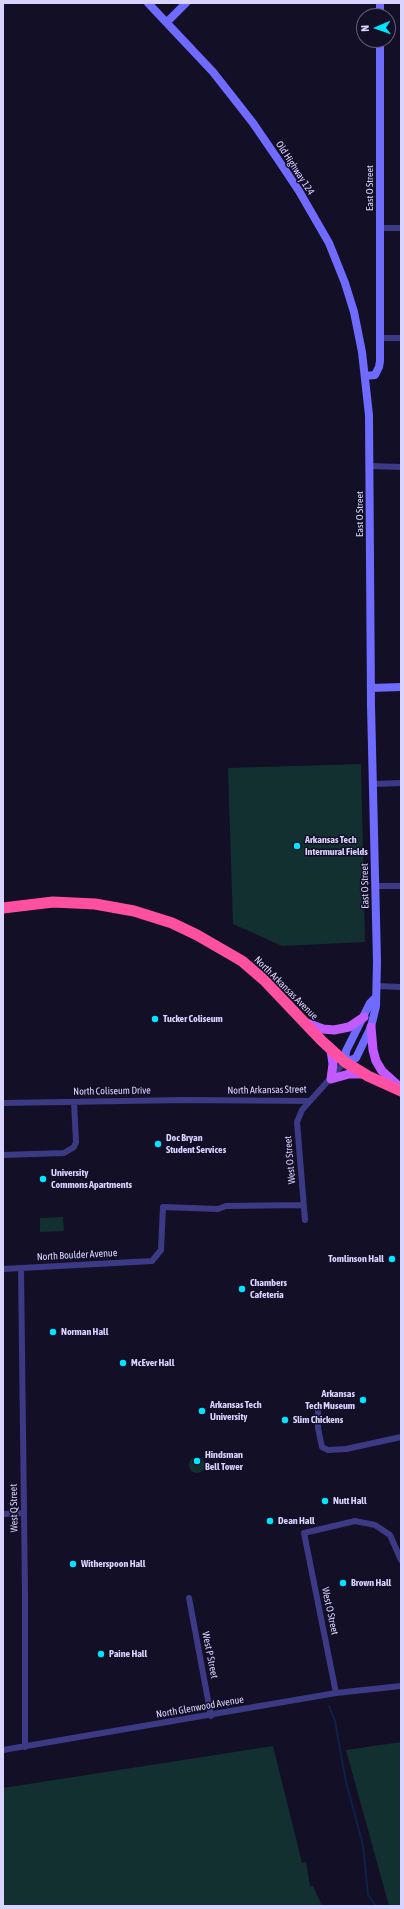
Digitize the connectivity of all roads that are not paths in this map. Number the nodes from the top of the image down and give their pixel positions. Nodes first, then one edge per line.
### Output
1 (148, 3) edge
2 (186, 3) edge
3 (167, 22) junction
4 (380, 48) edge
5 (380, 228) junction
6 (401, 228) edge
7 (380, 338) junction
8 (401, 338) edge
9 (365, 376) junction
10 (370, 466) junction
11 (401, 467) edge
12 (401, 686) edge
13 (370, 688) junction
14 (401, 783) edge
15 (373, 784) junction
16 (376, 886) junction
17 (401, 886) edge
18 (3, 908) edge
19 (376, 986) junction
20 (401, 987) edge
21 (375, 998) junction
22 (364, 1017) junction
23 (302, 1021) junction
24 (371, 1027) junction
25 (331, 1050) junction
26 (345, 1062) junction
27 (365, 1074) junction
28 (331, 1080) junction
29 (401, 1088) edge
30 (401, 1091) edge
31 (222, 1100) joint
32 (310, 1101) junction
33 (3, 1102) edge
34 (74, 1102) junction
35 (3, 1155) edge
36 (303, 1205) junction
37 (305, 1220) dead end
38 (21, 1268) junction
39 (3, 1269) edge
40 (318, 1411) dead end
41 (401, 1437) edge
42 (3, 1514) edge
43 (24, 1514) junction
44 (401, 1560) edge
45 (189, 1598) dead end
46 (401, 1686) edge
47 (336, 1693) junction
48 (211, 1716) junction
49 (25, 1747) junction
50 (3, 1750) edge

1 - 3 street, Old Highway 124
2 - 3 street
3 - 9 street, Old Highway 124
4 - 5 street, East O Street
5 - 6 street
5 - 7 street, East O Street
7 - 8 street
7 - 9 street, East O Street
9 - 10 street, East O Street
10 - 11 street
10 - 13 street, East O Street
12 - 13 street
13 - 15 street, East O Street
14 - 15 street
15 - 16 street, East O Street
16 - 17 street
16 - 19 street, East O Street
18 - 23 highway, North Arkansas Avenue
19 - 20 street
19 - 21 street, East O Street
21 - 22 street, East O Street
21 - 24 street, East O Street
22 - 23 main road
22 - 26 street, East O Street
23 - 25 highway, North Arkansas Avenue
24 - 26 street, East O Street
24 - 29 main road
25 - 26 highway, North Arkansas Avenue
25 - 28 main road
26 - 27 highway, North Arkansas Avenue
26 - 28 street, North Arkansas Street
27 - 28 main road
27 - 30 highway, North Arkansas Avenue
28 - 32 street, North Arkansas Street
31 - 32 street, North Arkansas Street
31 - 34 street, North Coliseum Drive
32 - 36 street, West O Street
33 - 34 street, North Coliseum Drive
34 - 35 street
36 - 37 street, West O Street
36 - 38 street, North Boulder Avenue
38 - 39 street, North Boulder Avenue
38 - 43 street, West Q Street
40 - 41 street
42 - 43 street
43 - 49 street, West Q Street
44 - 47 street, West O Street
45 - 48 street, West P Street
46 - 47 street, North Glenwood Avenue
47 - 48 street, North Glenwood Avenue
48 - 49 street, North Glenwood Avenue
49 - 50 street, North Glenwood Avenue

